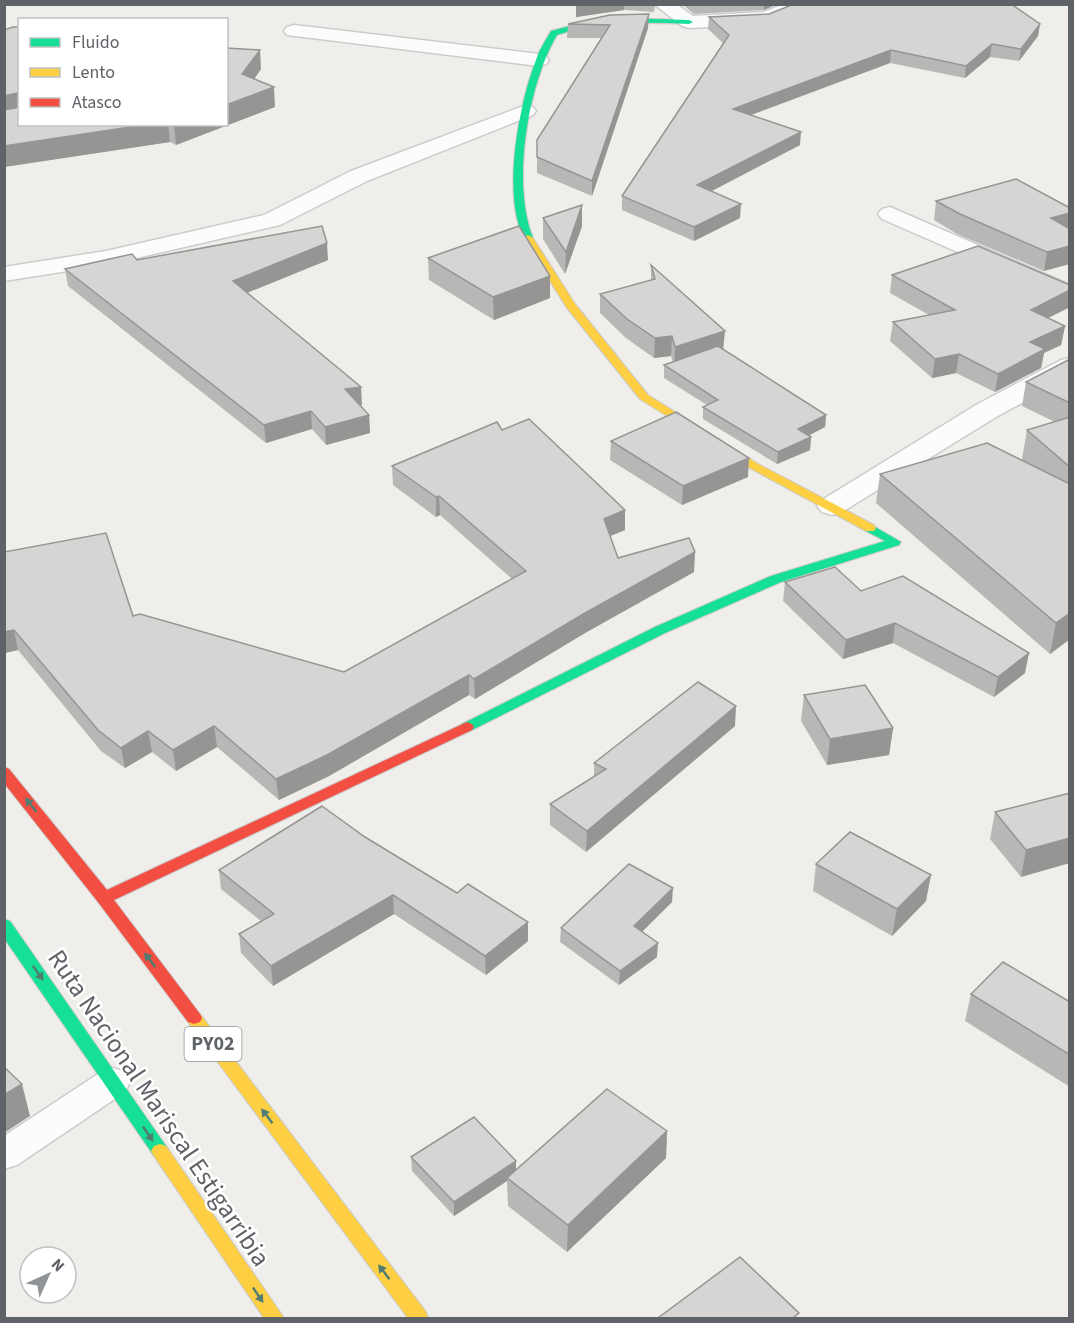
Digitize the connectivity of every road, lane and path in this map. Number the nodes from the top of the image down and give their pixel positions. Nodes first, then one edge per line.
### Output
1 (663, 4) edge
2 (802, 4) edge
3 (689, 22) junction
4 (294, 31) dead end
5 (539, 60) junction
6 (526, 111) junction
7 (890, 214) dead end
8 (4, 274) edge
9 (1070, 294) edge
10 (1070, 366) edge
11 (832, 506) junction
12 (4, 772) edge
13 (104, 898) junction
14 (4, 925) edge
15 (112, 1082) junction
16 (4, 1155) edge
17 (275, 1318) edge
18 (419, 1318) edge

1 - 3 street
2 - 3 street
3 - 5 main road
4 - 5 street
5 - 6 main road
6 - 8 street
6 - 11 main road
7 - 9 street
10 - 11 street
11 - 13 main road
13 -> 12 main road, PY02
18 -> 13 main road, PY02
14 -> 15 main road, Ruta Nacional Mariscal Estigarribia
15 - 16 lane
15 -> 17 main road, Ruta Nacional Mariscal Estigarribia

